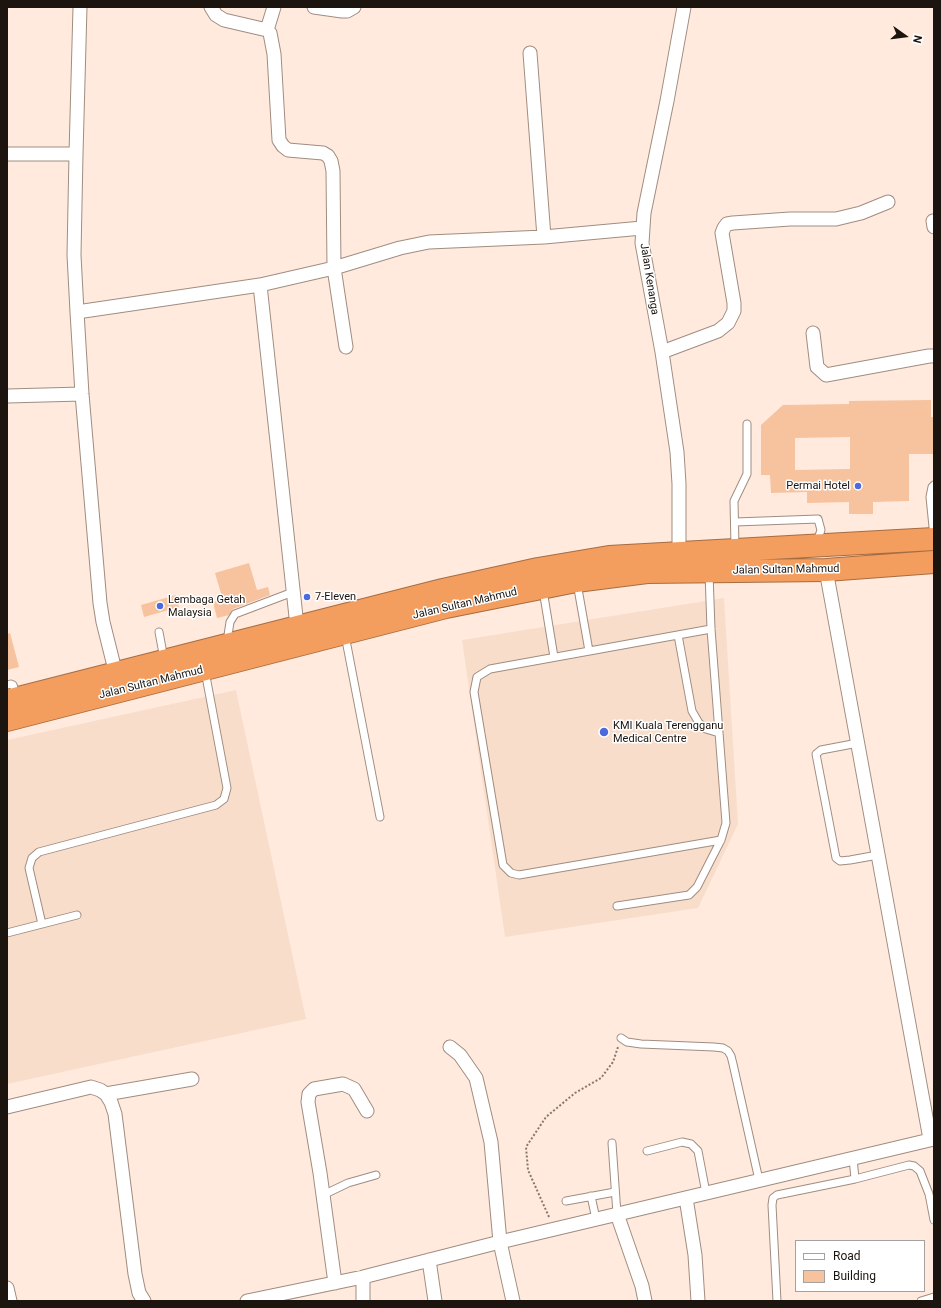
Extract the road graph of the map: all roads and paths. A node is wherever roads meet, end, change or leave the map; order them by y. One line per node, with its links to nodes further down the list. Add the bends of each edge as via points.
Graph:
1 (80, 7): 10 (street)
2 (211, 7): 7 (street, via 216,15 224,20)
3 (274, 7): 7 (street)
4 (314, 7): 5 (street, via 347,11)
5 (354, 7)
6 (684, 7): 12 (street, Jalan Kenanga)
7 (266, 30): 14 (street, via 272,39 274,54 280,140 288,150 322,153 328,156 331,162)
8 (530, 53): 13 (street)
9 (7, 154): 10 (street)
10 (76, 154): 16 (street, via 74,255)
11 (888, 202): 19 (street, via 862,213 836,219 790,219 727,224 722,233 734,303 734,311 728,323 718,331)
12 (642, 228): 13 (street); 19 (street, Jalan Kenanga, via 642,243)
13 (544, 237): 14 (street, via 429,242)
14 (334, 268): 15 (street); 18 (street)
15 (260, 285): 16 (street); 36 (street)
16 (77, 312): 21 (street)
17 (813, 333): 20 (street, via 817,367 826,375)
18 (346, 347)
19 (662, 352): 30 (street, Jalan Kenanga, via 677,452)
20 (934, 356)
21 (82, 394): 22 (street); 47 (street, via 100,603)
22 (7, 396)
23 (747, 424): 26 (lane, via 747,474 734,501)
24 (934, 485): 25 (lane, via 930,496)
25 (933, 516): 27 (lane)
26 (735, 522): 28 (lane, via 818,519 821,530); 29 (lane)
27 (934, 539): 28 (highway, Jalan Sultan Mahmud)
28 (810, 546): 29 (highway, Jalan Sultan Mahmud)
29 (734, 550): 30 (highway, Jalan Sultan Mahmud)
30 (679, 553): 37 (highway, Jalan Sultan Mahmud, via 609,557 538,569)
31 (934, 562): 32 (highway, Jalan Sultan Mahmud)
32 (826, 570): 33 (highway, Jalan Sultan Mahmud); 51 (street)
33 (708, 571): 34 (highway, Jalan Sultan Mahmud, via 646,572); 38 (lane)
34 (576, 581): 35 (highway, Jalan Sultan Mahmud); 43 (lane)
35 (542, 587): 40 (highway, Jalan Sultan Mahmud, via 446,607); 44 (lane)
36 (293, 592): 37 (street); 42 (lane, via 235,614 230,622)
37 (297, 626): 42 (highway, Jalan Sultan Mahmud)
38 (711, 629): 41 (lane); 50 (lane)
39 (159, 632): 45 (lane)
40 (345, 633): 46 (highway, Jalan Sultan Mahmud); 52 (lane)
41 (678, 635): 43 (lane); 50 (lane, via 692,711 706,729)
42 (227, 644): 45 (highway, Jalan Sultan Mahmud)
43 (589, 651): 44 (lane)
44 (554, 657): 53 (lane, via 490,669 477,677 475,684 474,692 503,865 511,873 519,875)
45 (165, 661): 47 (highway, Jalan Sultan Mahmud)
46 (204, 669): 49 (highway, Jalan Sultan Mahmud); 57 (lane, via 227,788 224,799 216,805 39,852 32,858 29,868)
47 (116, 674): 48 (highway, Jalan Sultan Mahmud)
48 (11, 695)
49 (7, 720)
50 (719, 733): 53 (lane, via 726,823)
51 (858, 743): 54 (street); 54 (lane, via 821,750 816,754 836,858 845,861)
52 (380, 817)
53 (720, 840): 55 (lane, via 697,887 689,895)
54 (878, 855): 65 (street)
55 (617, 906)
56 (77, 915): 57 (lane)
57 (42, 924): 58 (lane)
58 (7, 933)
59 (621, 1038): 71 (lane, via 627,1042 641,1044 714,1047 728,1051); 81 (path, via 607,1072 575,1093 546,1117 526,1147 528,1170)
60 (450, 1047): 82 (street, via 460,1055 476,1078 491,1142)
61 (192, 1079): 62 (street)
62 (106, 1094): 63 (street, via 91,1087); 89 (street, via 115,1114 135,1274 139,1293)
63 (7, 1108)
64 (368, 1111): 74 (street, via 354,1089 343,1084 314,1089 310,1094 308,1102)
65 (932, 1139): 68 (street)
66 (612, 1143): 72 (lane)
67 (647, 1151): 73 (lane, via 682,1142 691,1144 698,1151)
68 (853, 1158): 70 (lane); 71 (street)
69 (376, 1175): 74 (lane, via 348,1183)
70 (855, 1179): 80 (lane, via 909,1165 914,1166 920,1171 929,1194); 96 (lane, via 777,1195 773,1198)
71 (759, 1180): 73 (street)
72 (615, 1192): 75 (lane); 78 (lane)
73 (706, 1193): 76 (street)
74 (323, 1195): 85 (street)
75 (591, 1196): 77 (lane); 79 (lane)
76 (686, 1198): 78 (street); 95 (street, via 695,1255)
77 (566, 1202)
78 (617, 1214): 79 (street); 94 (street)
79 (596, 1219): 81 (street)
80 (934, 1220)
81 (554, 1229): 82 (street)
82 (500, 1242): 83 (street); 93 (street)
83 (429, 1260): 84 (street); 92 (street)
84 (363, 1277): 85 (street); 91 (street)
85 (335, 1283): 90 (street)
86 (7, 1288): 88 (street)
87 (934, 1297): 97 (lane)
88 (10, 1301)
89 (144, 1301)
90 (250, 1301)
91 (363, 1301)
92 (435, 1301)
93 (513, 1301)
94 (645, 1301)
95 (698, 1301)
96 (777, 1301)
97 (921, 1301)

